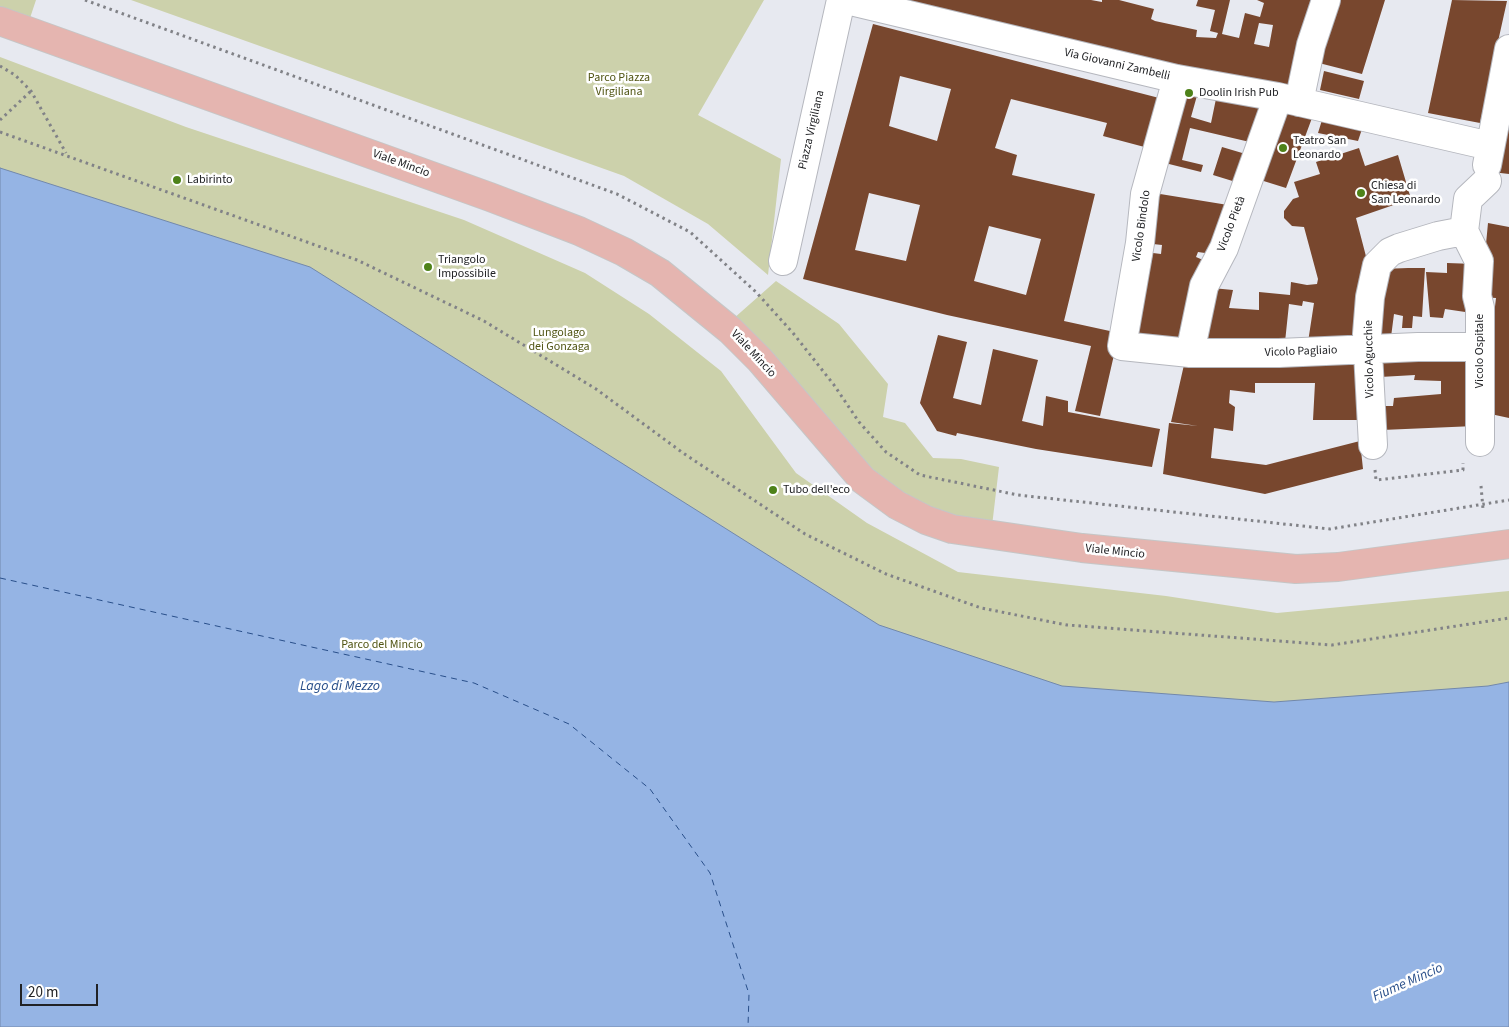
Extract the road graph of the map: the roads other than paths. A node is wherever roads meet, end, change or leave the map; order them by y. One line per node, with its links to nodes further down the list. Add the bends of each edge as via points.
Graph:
1 (841, 0): 11 (street, Piazza Virgiliana)
2 (846, 0): 6 (street, Via Giovanni Zambelli)
3 (1326, 0): 7 (street, Vicolo Pietà)
4 (0, 21): 18 (main road, Viale Mincio, via 490,197 624,252 660,273 730,330 760,360 863,480 897,505 926,520 952,529 1082,548 1296,569 1338,567)
5 (1509, 49): 8 (street)
6 (1176, 79): 7 (street, Via Giovanni Zambelli); 12 (street, Vicolo Bindolo, via 1145,194)
7 (1288, 99): 8 (street, Via Giovanni Zambelli, via 1388,122); 15 (street, Vicolo Pietà, via 1224,248 1204,286)
8 (1491, 140): 9 (street, via 1486,173)
9 (1498, 183): 10 (street, via 1468,199)
10 (1464, 232): 13 (street, Vicolo Ospitale, via 1479,261); 14 (street, Vicolo Agucchie, via 1390,252 1377,265 1370,297)
11 (783, 261)
12 (1122, 346): 15 (street, Vicolo Pagliaio)
13 (1479, 346): 14 (street, Vicolo Pagliaio); 16 (street, Vicolo Ospitale)
14 (1367, 349): 15 (street, Vicolo Pagliaio); 17 (street, Vicolo Agucchie)
15 (1190, 353)
16 (1480, 442)
17 (1373, 445)
18 (1509, 544)

